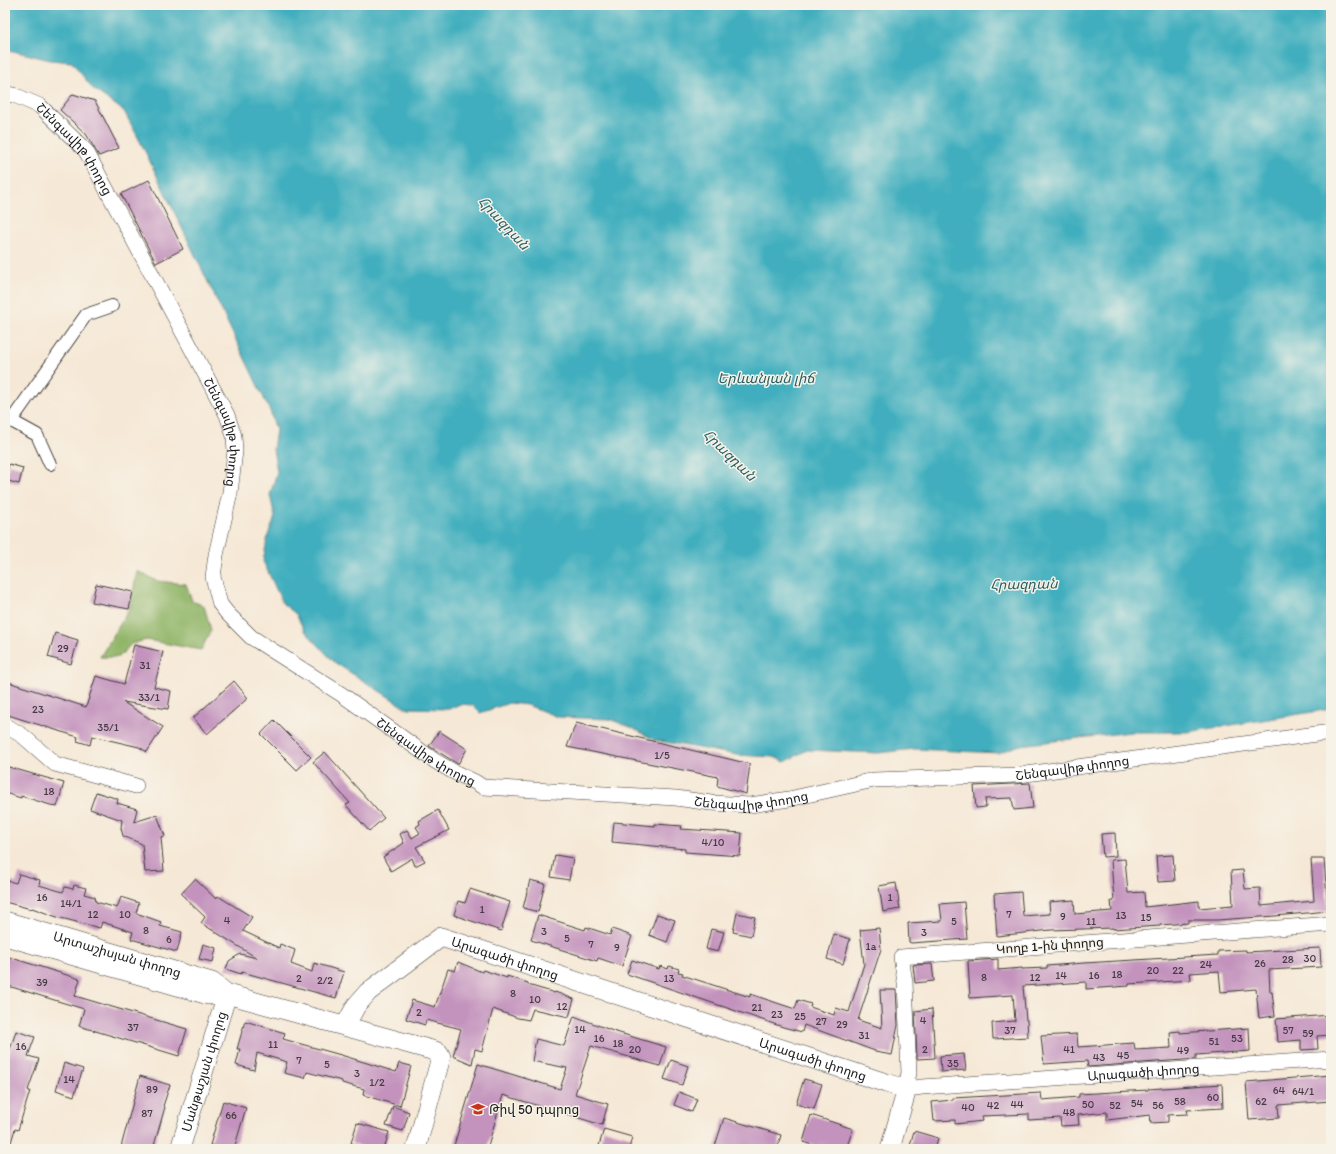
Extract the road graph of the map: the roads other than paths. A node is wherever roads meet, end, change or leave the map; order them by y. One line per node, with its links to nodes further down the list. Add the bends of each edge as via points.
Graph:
1 (5, 94): 6 (street, Շենգավիթ փողոց, via 40,106 86,151 227,415 234,436 235,451 230,493 213,577 220,604 251,637 341,694 435,761 482,787 676,798 750,805 874,780 1019,775)
2 (112, 306): 3 (street, via 86,314)
3 (8, 419): 4 (street, via 37,435)
4 (50, 464)
5 (5, 725): 7 (street, via 55,764)
6 (1331, 732)
7 (136, 786)
8 (5, 921): 11 (street, Արտաշիսյան փողոց, via 212,982)
9 (1331, 924): 14 (street, Կողբ 1-ին փողոց, via 901,957 905,982)
10 (5, 936): 11 (street, Արտաշիսյան փողոց, via 208,996)
11 (227, 994): 12 (street, Արտաշիսյան փողոց); 15 (street, Մանթաշյան փողոց)
12 (345, 1026): 14 (street, Արագածի փողոց, via 356,1006 368,992 441,937); 16 (street, Արտաշիսյան փողոց, via 439,1053 441,1058)
13 (1331, 1059): 14 (street, Արագածի փողոց, via 922,1086)
14 (908, 1089): 17 (street)
15 (180, 1149)
16 (416, 1149)
17 (890, 1149)

